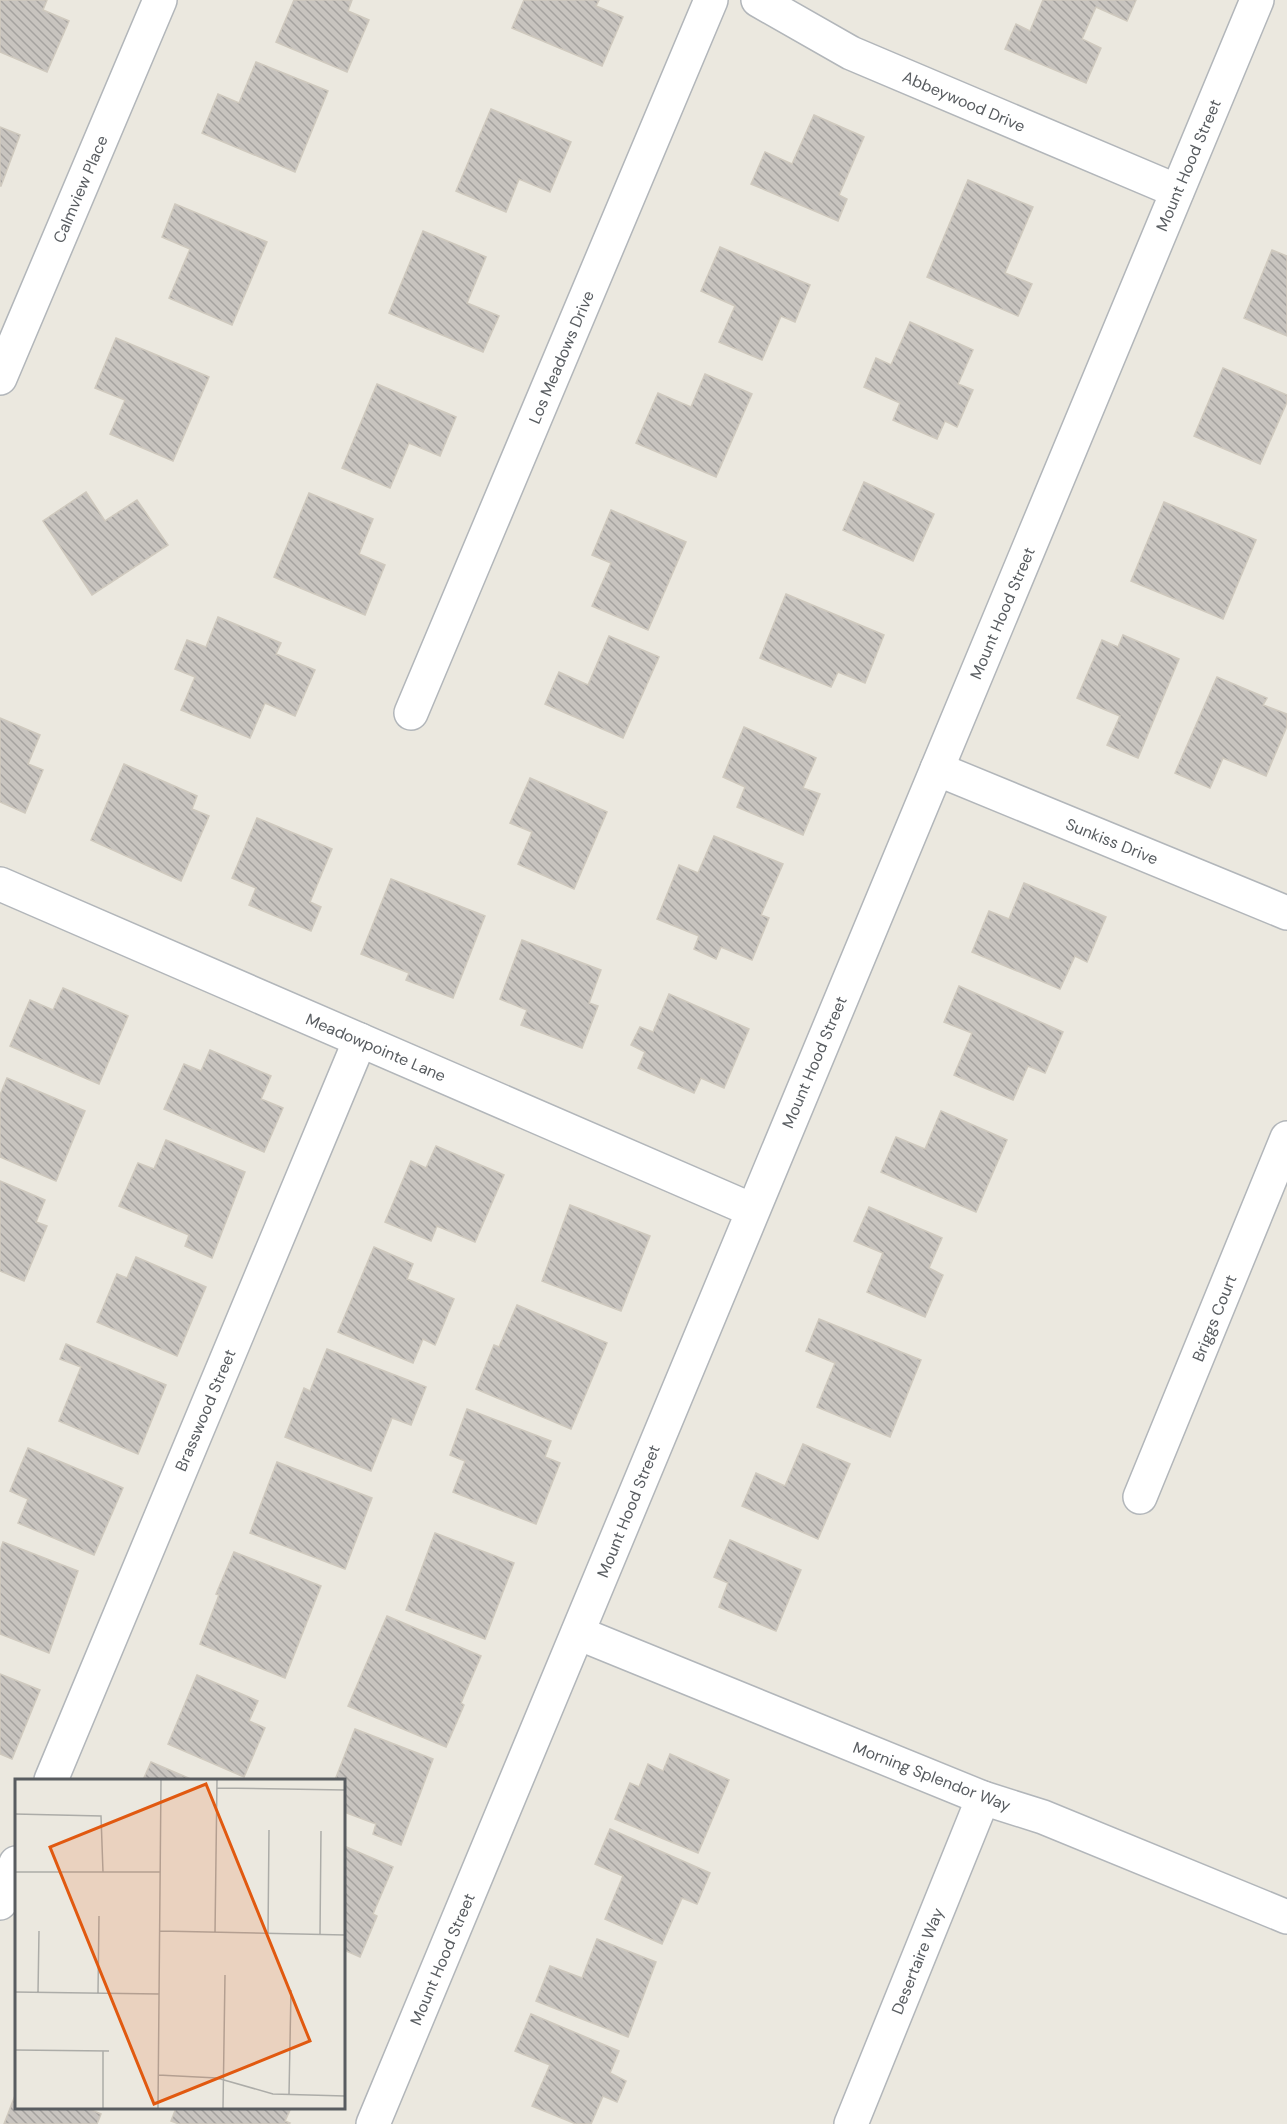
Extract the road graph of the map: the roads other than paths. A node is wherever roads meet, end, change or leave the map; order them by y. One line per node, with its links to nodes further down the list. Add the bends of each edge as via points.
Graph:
1 (160, 0): 6 (street, Calmview Place)
2 (711, 0): 7 (street, Los Meadows Drive)
3 (758, 0): 5 (street, Abbeywood Drive, via 851,53)
4 (1257, 0): 5 (street, Mount Hood Street)
5 (1177, 191): 8 (street, Mount Hood Street)
6 (0, 378)
7 (411, 713)
8 (937, 770): 10 (street, Sunkiss Drive); 13 (street, Mount Hood Street)
9 (0, 884): 11 (street, Meadowpointe Lane)
10 (1287, 913)
11 (360, 1040): 13 (street, Meadowpointe Lane); 16 (street, Brasswood Street)
12 (1287, 1138): 14 (street, Briggs Court)
13 (752, 1210): 15 (street, Mount Hood Street)
14 (1140, 1497)
15 (578, 1633): 17 (street, Morning Splendor Way); 21 (street, Mount Hood Street)
16 (51, 1779)
17 (983, 1798): 20 (street, Morning Splendor Way, via 1042,1817); 22 (street, Desertaire Way)
18 (15, 1866): 19 (street)
19 (0, 1903)
20 (1287, 1917)
21 (373, 2124)
22 (851, 2124)

